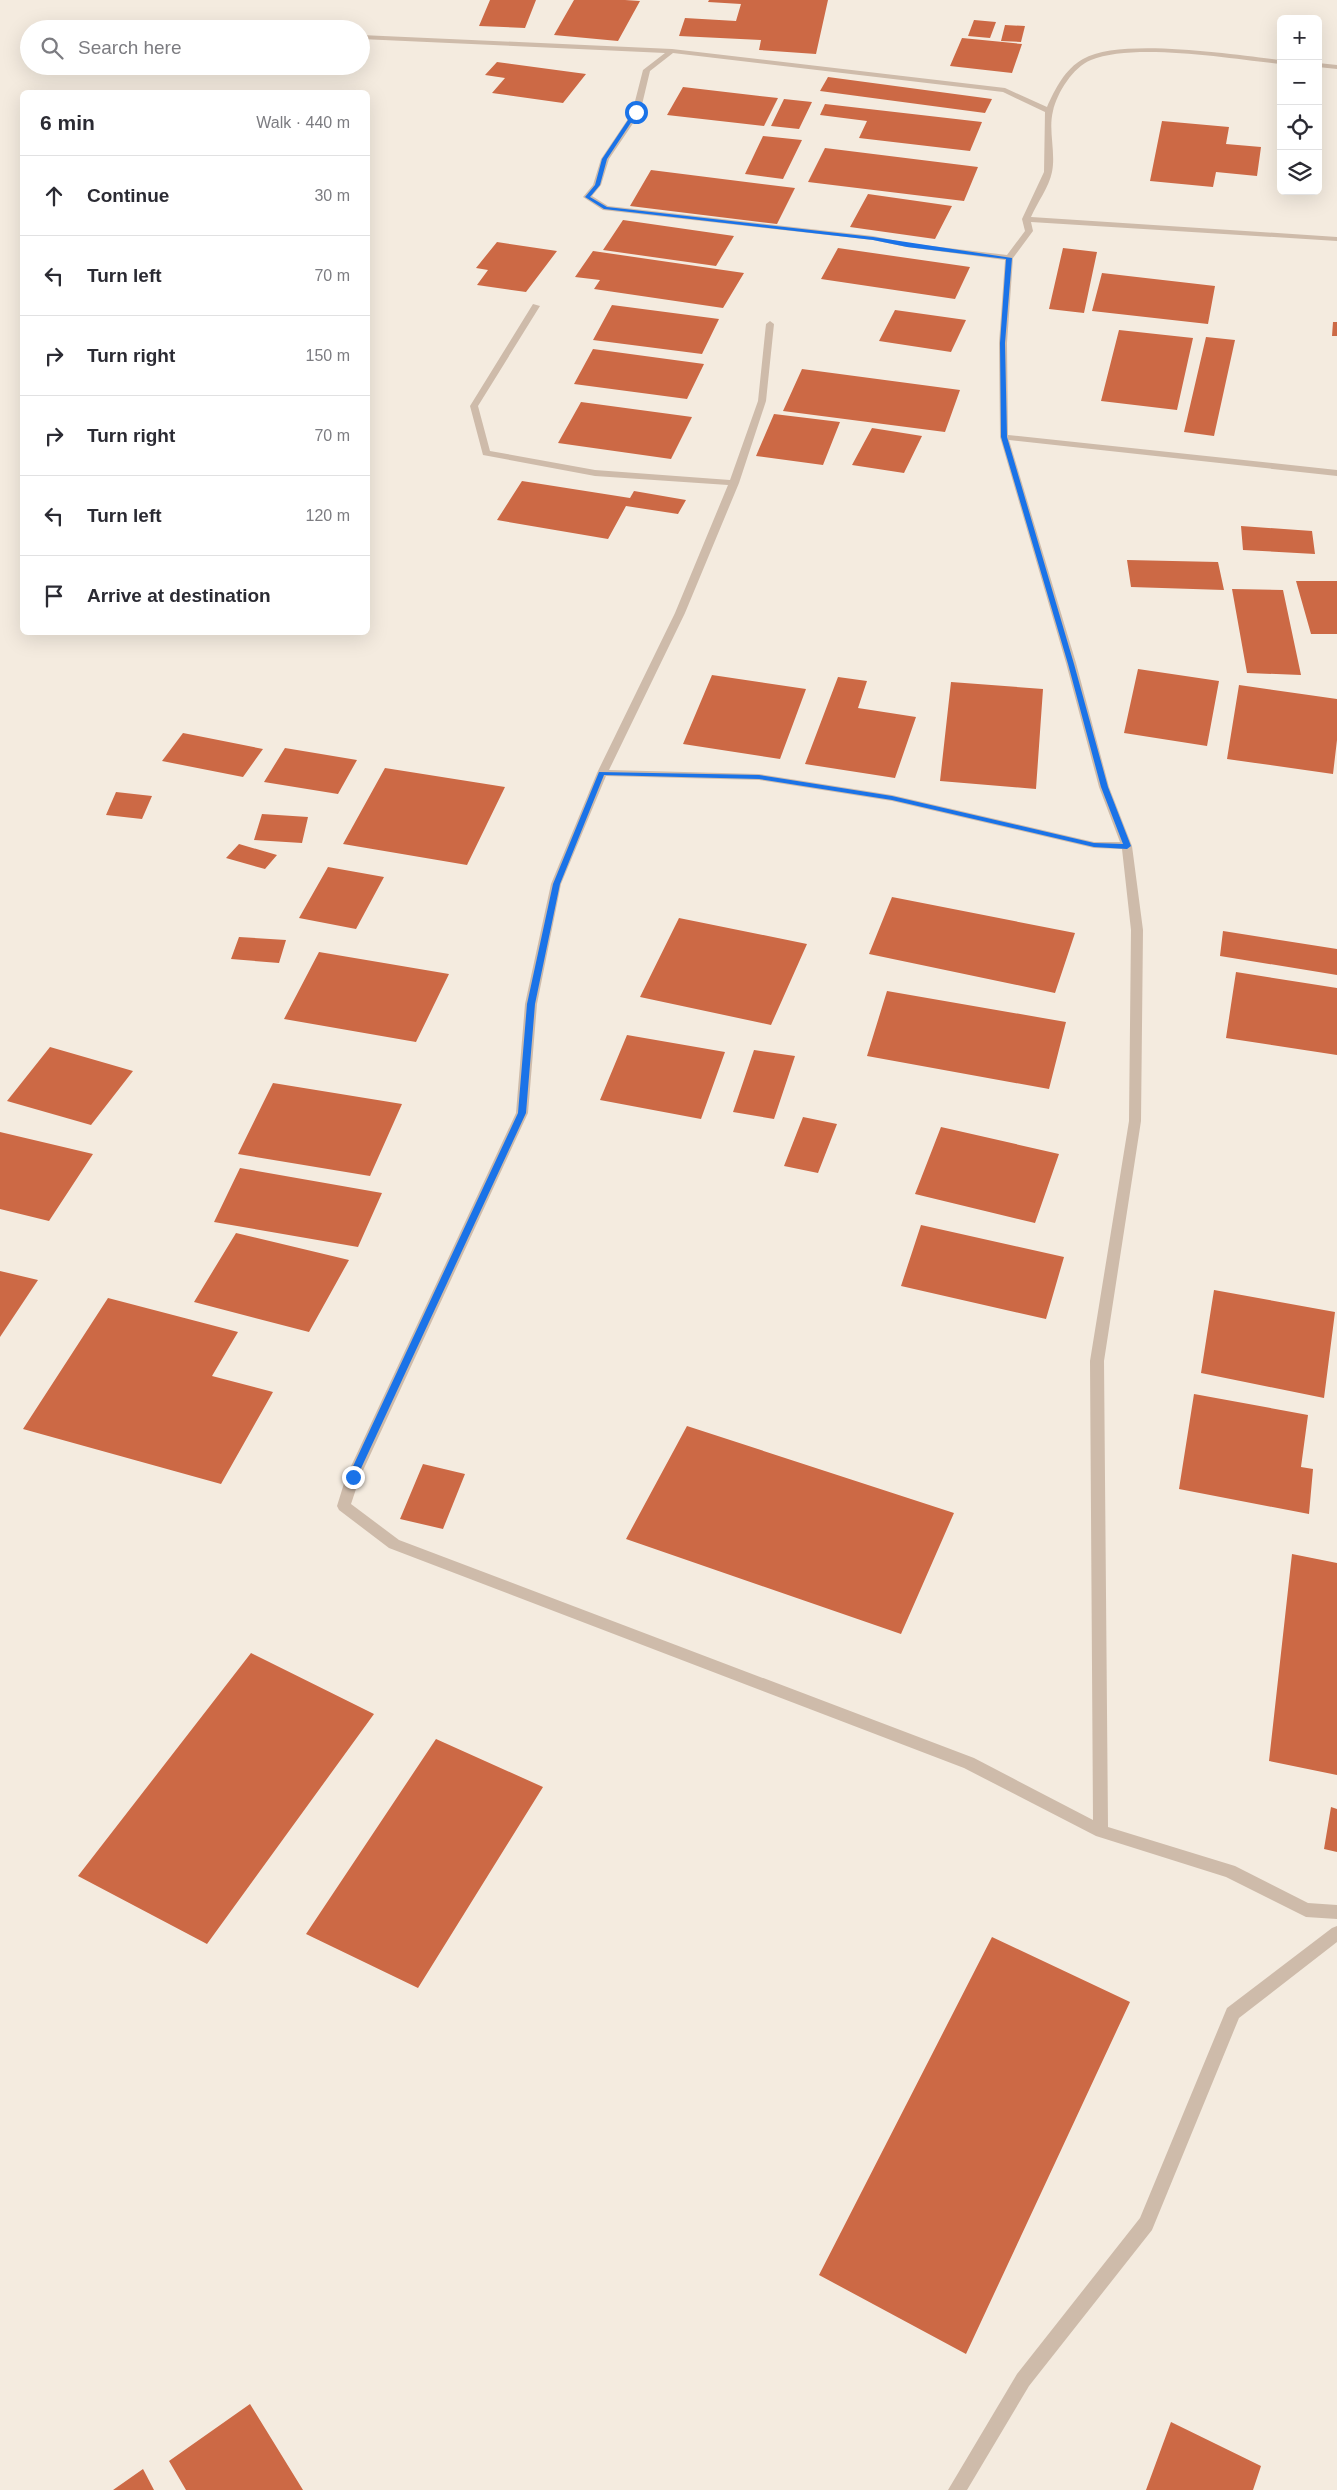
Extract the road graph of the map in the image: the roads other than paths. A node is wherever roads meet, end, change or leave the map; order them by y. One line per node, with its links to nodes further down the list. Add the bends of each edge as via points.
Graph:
1 (370, 37): 2 (street)
2 (672, 51): 6 (street, via 1005,90); 9 (street, via 647,70 636,112 605,159 597,185 587,197 600,205)
3 (1277, 62): 6 (street, via 1123,50 1087,59 1063,81)
4 (1322, 65): 5 (street)
5 (1337, 67)
6 (1049, 110): 7 (street, via 1048,172)
7 (1026, 219): 8 (street); 9 (street, via 1029,231)
8 (1337, 239)
9 (1009, 258): 12 (street, via 1002,343)
10 (536, 306): 14 (street, via 474,406 486,453 595,473)
11 (770, 324): 14 (street, via 762,401)
12 (1004, 437): 13 (street); 16 (street, via 1104,787)
13 (1337, 473)
14 (734, 484): 15 (street, via 680,613)
15 (602, 773): 16 (street, via 759,777 892,798 1094,845); 17 (street, via 556,884 531,1004 522,1113 353,1477 344,1506 394,1544 970,1763)
16 (1127, 846): 17 (street, via 1137,930 1135,1121 1097,1360)
17 (1101, 1831): 18 (street, via 1230,1871 1306,1910)
18 (1337, 1912)
19 (1337, 1933): 20 (street, via 1233,2013 1146,2224 1022,2380)
20 (957, 2490)

